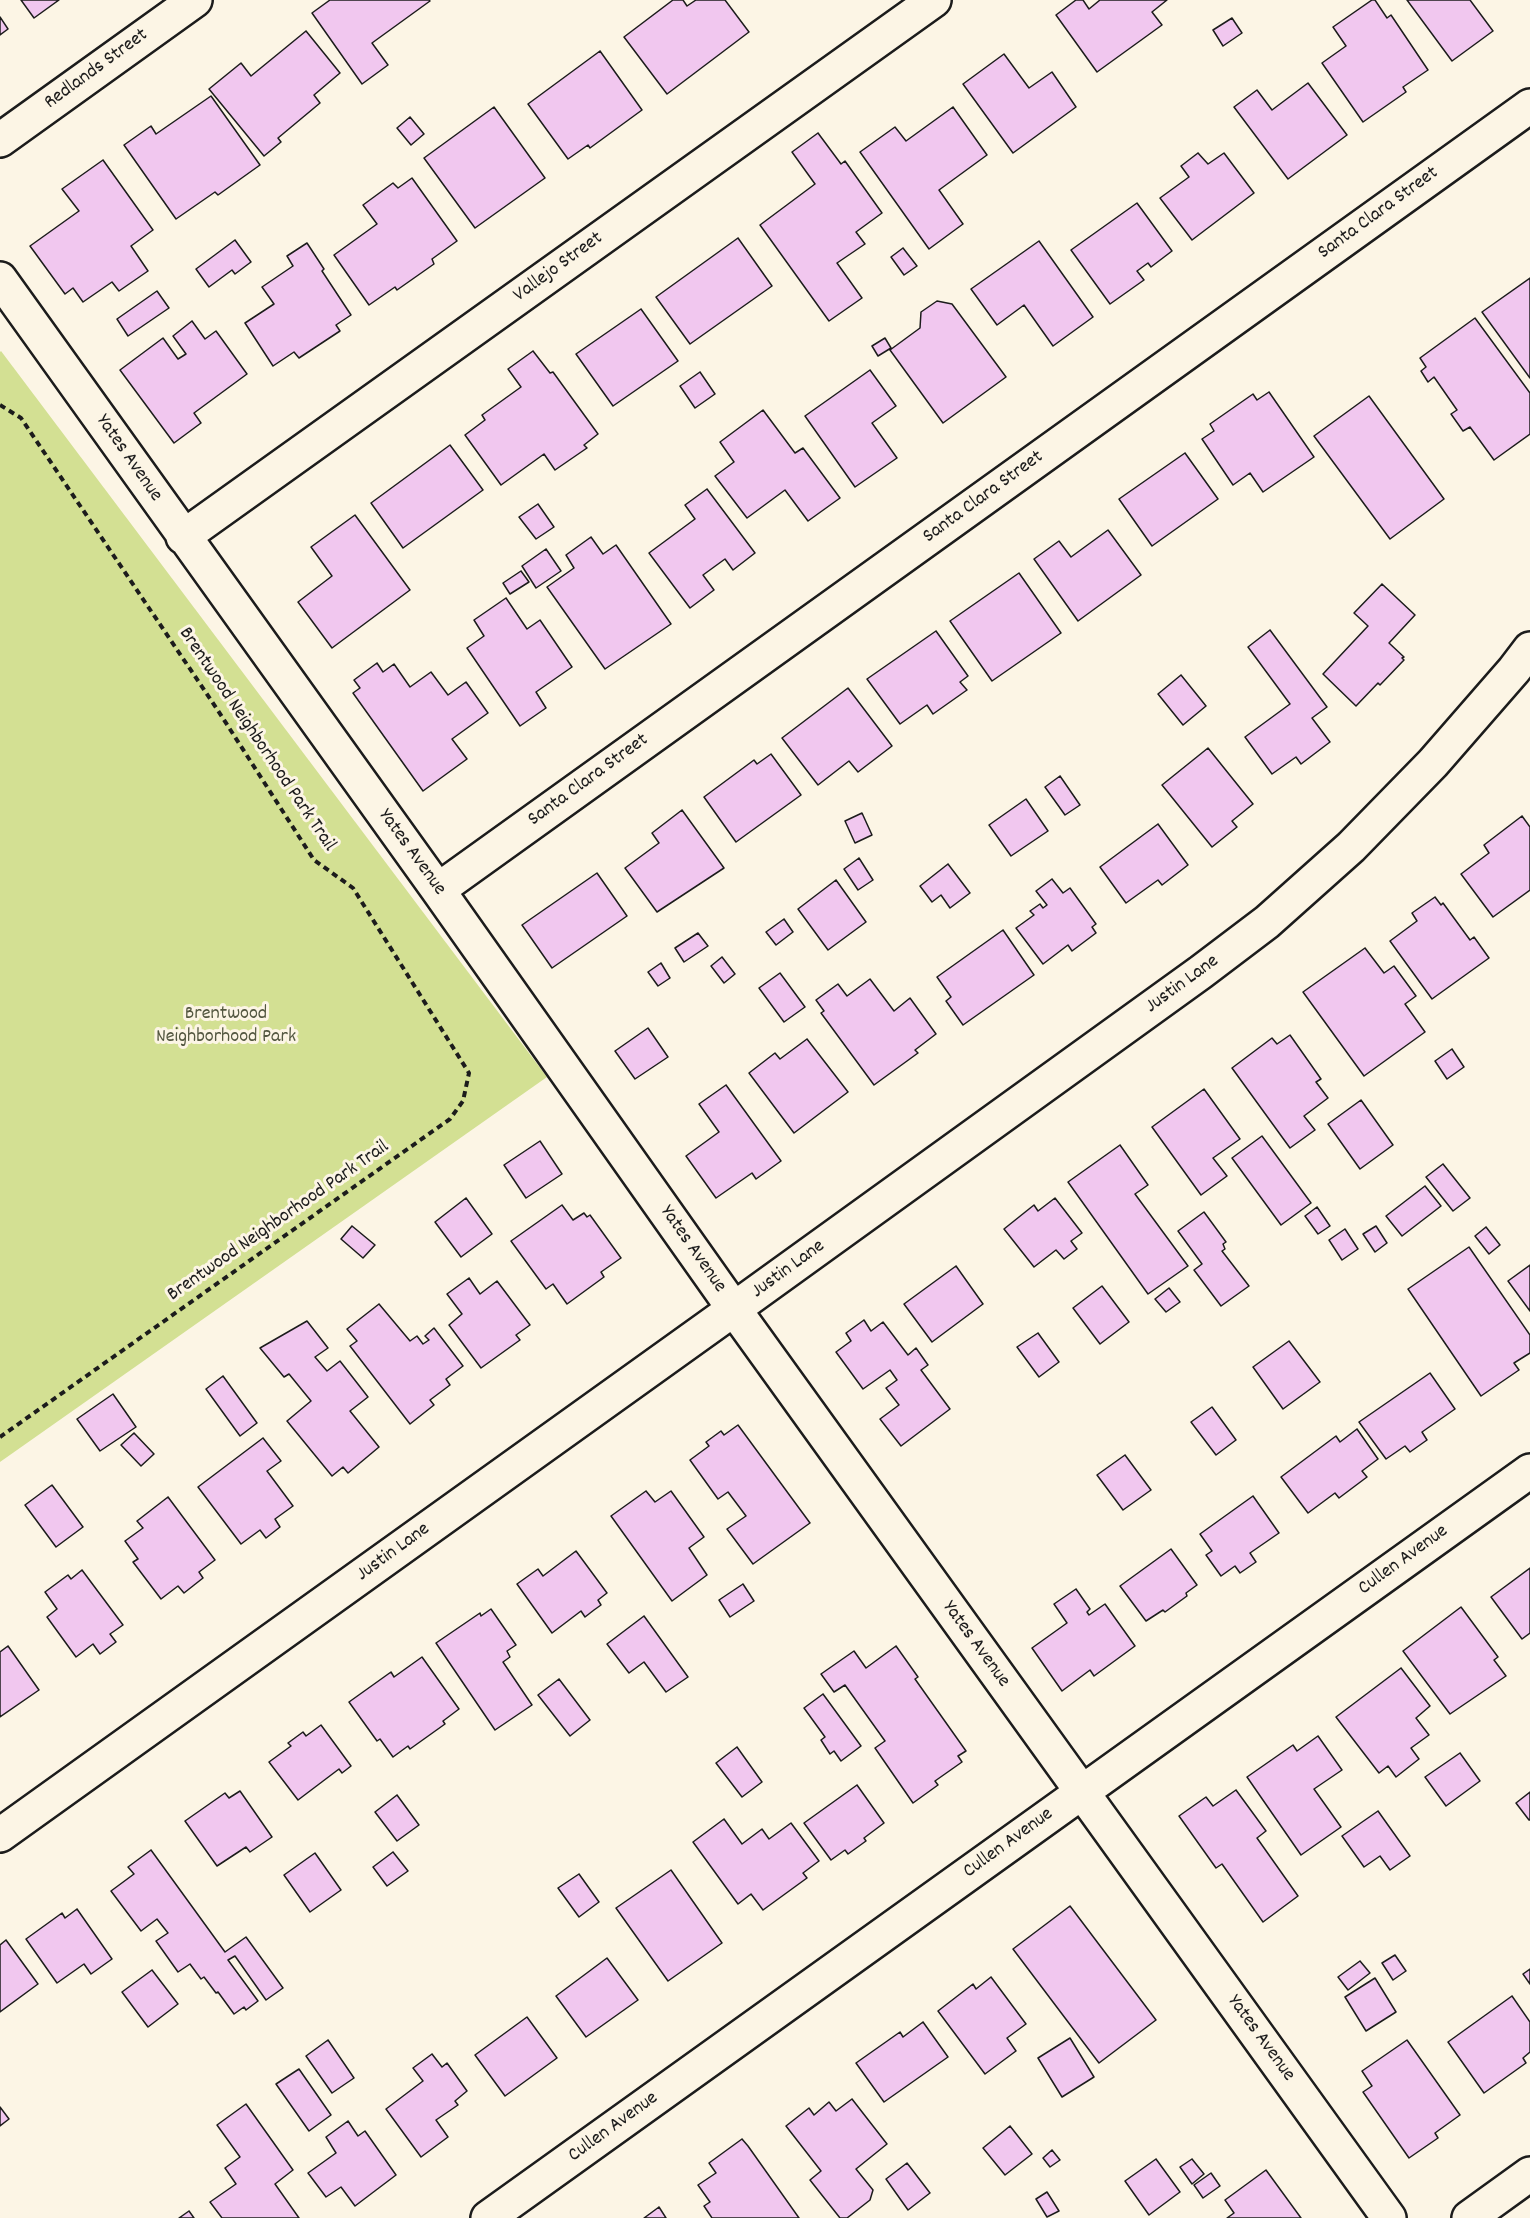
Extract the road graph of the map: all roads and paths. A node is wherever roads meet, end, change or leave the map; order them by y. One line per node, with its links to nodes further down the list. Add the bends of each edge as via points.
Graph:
1 (195, 0): 4 (street, Redlands Street)
2 (934, 0): 7 (street, Vallejo Street)
3 (1530, 106): 9 (street, Santa Clara Street)
4 (0, 140)
5 (0, 279): 7 (street, Yates Avenue)
6 (0, 405): 11 (path, Brentwood Neighborhood Park Trail, via 21,418 218,708 314,860 352,888 469,1073 463,1101 450,1119)
7 (183, 537): 9 (street, Yates Avenue)
8 (1530, 649): 10 (street, Justin Lane, via 1433,763 1352,847 1267,922)
9 (438, 890): 10 (street, Yates Avenue)
10 (734, 1310): 13 (street, Yates Avenue); 14 (street, Justin Lane)
11 (0, 1437)
12 (1530, 1472): 13 (street, Cullen Avenue)
13 (1081, 1792): 16 (street, Cullen Avenue); 17 (street, Yates Avenue)
14 (0, 1836)
15 (1530, 2174): 18 (street)
16 (488, 2218)
17 (1389, 2218)
18 (1469, 2218)

